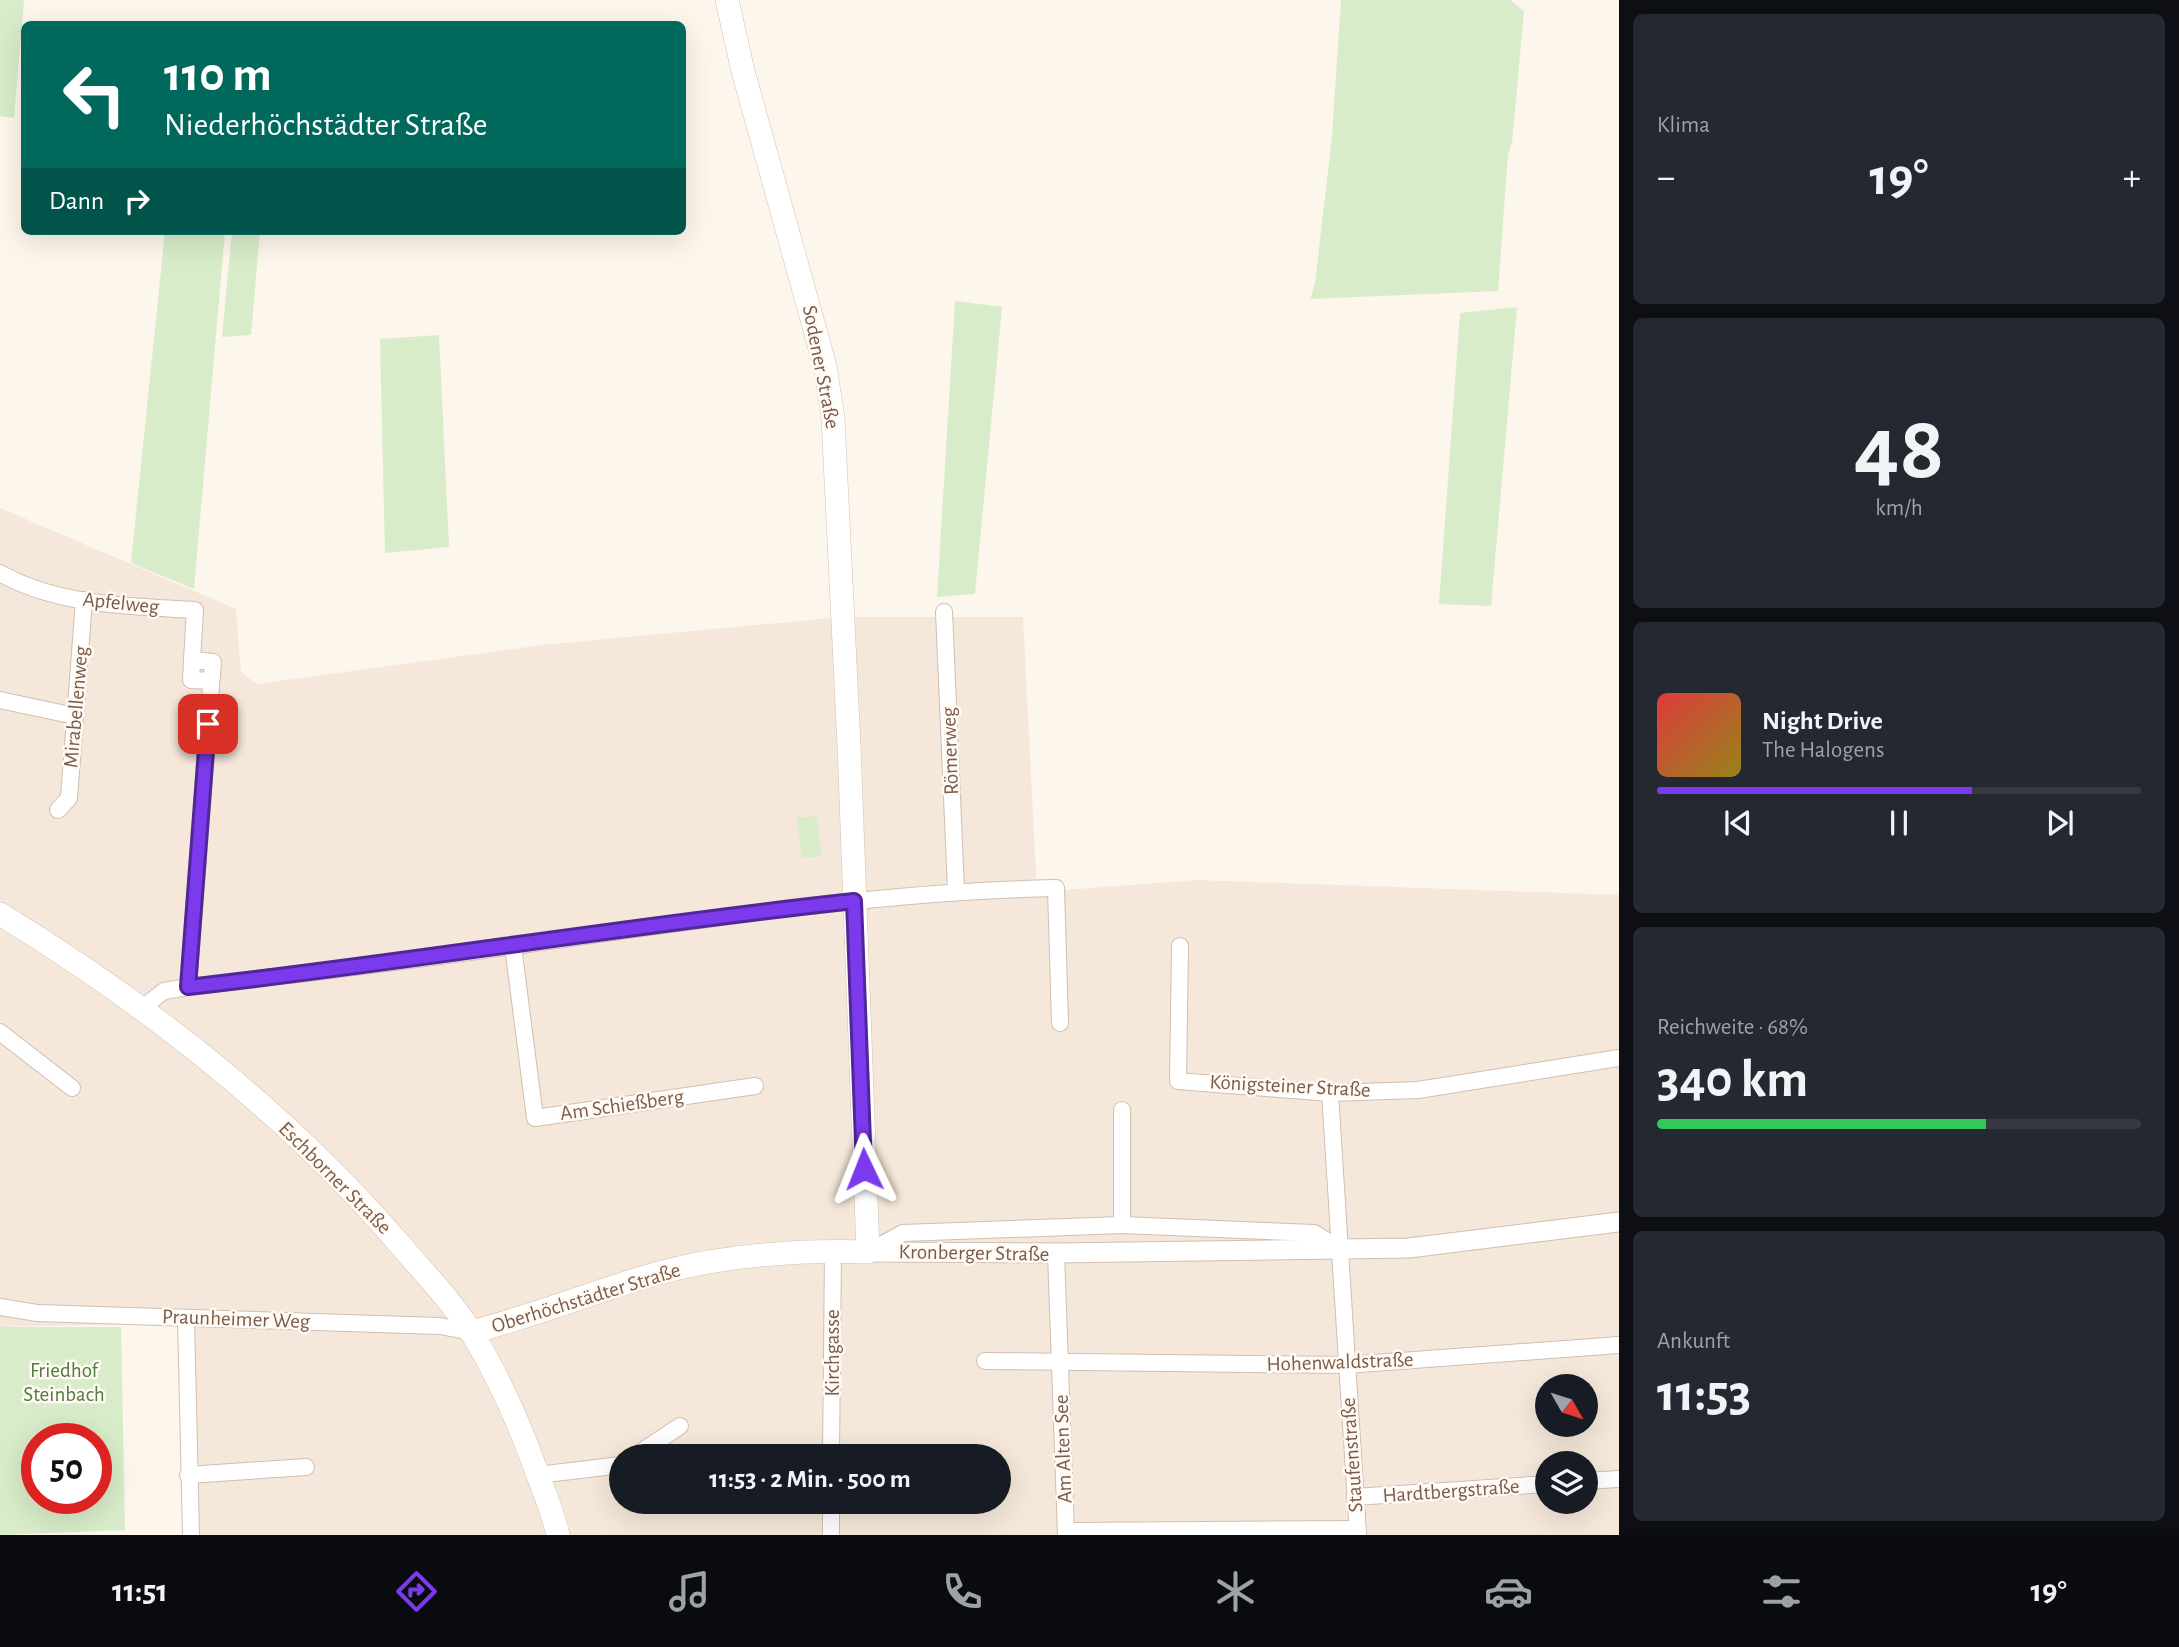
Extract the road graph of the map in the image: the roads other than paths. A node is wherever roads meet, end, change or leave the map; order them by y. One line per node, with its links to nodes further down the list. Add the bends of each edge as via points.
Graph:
1 (727, 0): 9 (main road, Sodener Straße, via 825,366 837,467)
2 (0, 573): 3 (street, Apfelweg)
3 (84, 600): 6 (street, Mirabellenweg); 13 (street, Apfelweg, via 195,610 192,660 212,662)
4 (944, 612): 8 (street, Römerweg)
5 (0, 700): 6 (street)
6 (75, 716): 7 (street, Mirabellenweg, via 69,798)
7 (58, 810)
8 (956, 890): 9 (street); 15 (street, via 1056,888)
9 (853, 891): 11 (street); 26 (main road, Sodener Straße)
10 (0, 914): 14 (main road, Eschborner Straße)
11 (513, 946): 13 (street); 18 (street, Am Schießberg, via 535,1118)
12 (1180, 946): 20 (street, Königsteiner Straße, via 1178,1081)
13 (188, 987): 14 (street, via 164,991)
14 (142, 1008): 30 (main road, Eschborner Straße, via 330,1168 395,1238)
15 (1060, 1023)
16 (0, 1032): 19 (street)
17 (1619, 1058): 20 (street, Königsteiner Straße, via 1433,1089)
18 (755, 1086)
19 (72, 1088)
20 (1330, 1093): 24 (street)
21 (1122, 1110): 23 (street)
22 (1619, 1222): 24 (street, Kronberger Straße, via 1409,1248)
23 (1122, 1225): 24 (street, Kronberger Straße, via 1314,1233); 26 (street, Kronberger Straße, via 903,1233)
24 (1340, 1249): 27 (street, Kronberger Straße); 34 (street, Staufenstraße)
25 (833, 1251): 26 (main road, Oberhöchstädter Straße); 30 (main road, Oberhöchstädter Straße, via 739,1257 658,1274); 37 (street, Kirchgasse)
26 (868, 1252): 27 (street, Kronberger Straße)
27 (1056, 1254): 33 (street, Am Alten See)
28 (0, 1307): 29 (street, Praunheimer Weg, via 37,1313)
29 (186, 1318): 30 (street, Praunheimer Weg, via 440,1326); 40 (street)
30 (471, 1332): 41 (main road, Eschborner Straße, via 508,1400)
31 (1619, 1345): 34 (street, Hohenwaldstraße)
32 (985, 1361): 33 (street, Am Alten See)
33 (1060, 1363): 34 (street, Hohenwaldstraße); 48 (street, Am Alten See)
34 (1346, 1366): 45 (street, Staufenstraße)
35 (680, 1426): 36 (street)
36 (653, 1444)
37 (831, 1444)
38 (609, 1466): 41 (street)
39 (306, 1467): 40 (street)
40 (188, 1475): 49 (street)
41 (538, 1475): 50 (main road, Eschborner Straße)
42 (1619, 1479): 43 (street)
43 (1598, 1480)
44 (1535, 1485): 45 (street, Hardtbergstraße)
45 (1355, 1497): 47 (street, Staufenstraße)
46 (831, 1514): 51 (street)
47 (1357, 1532): 48 (street)
48 (1066, 1533)
49 (191, 1535)
50 (558, 1535)
51 (831, 1535)

